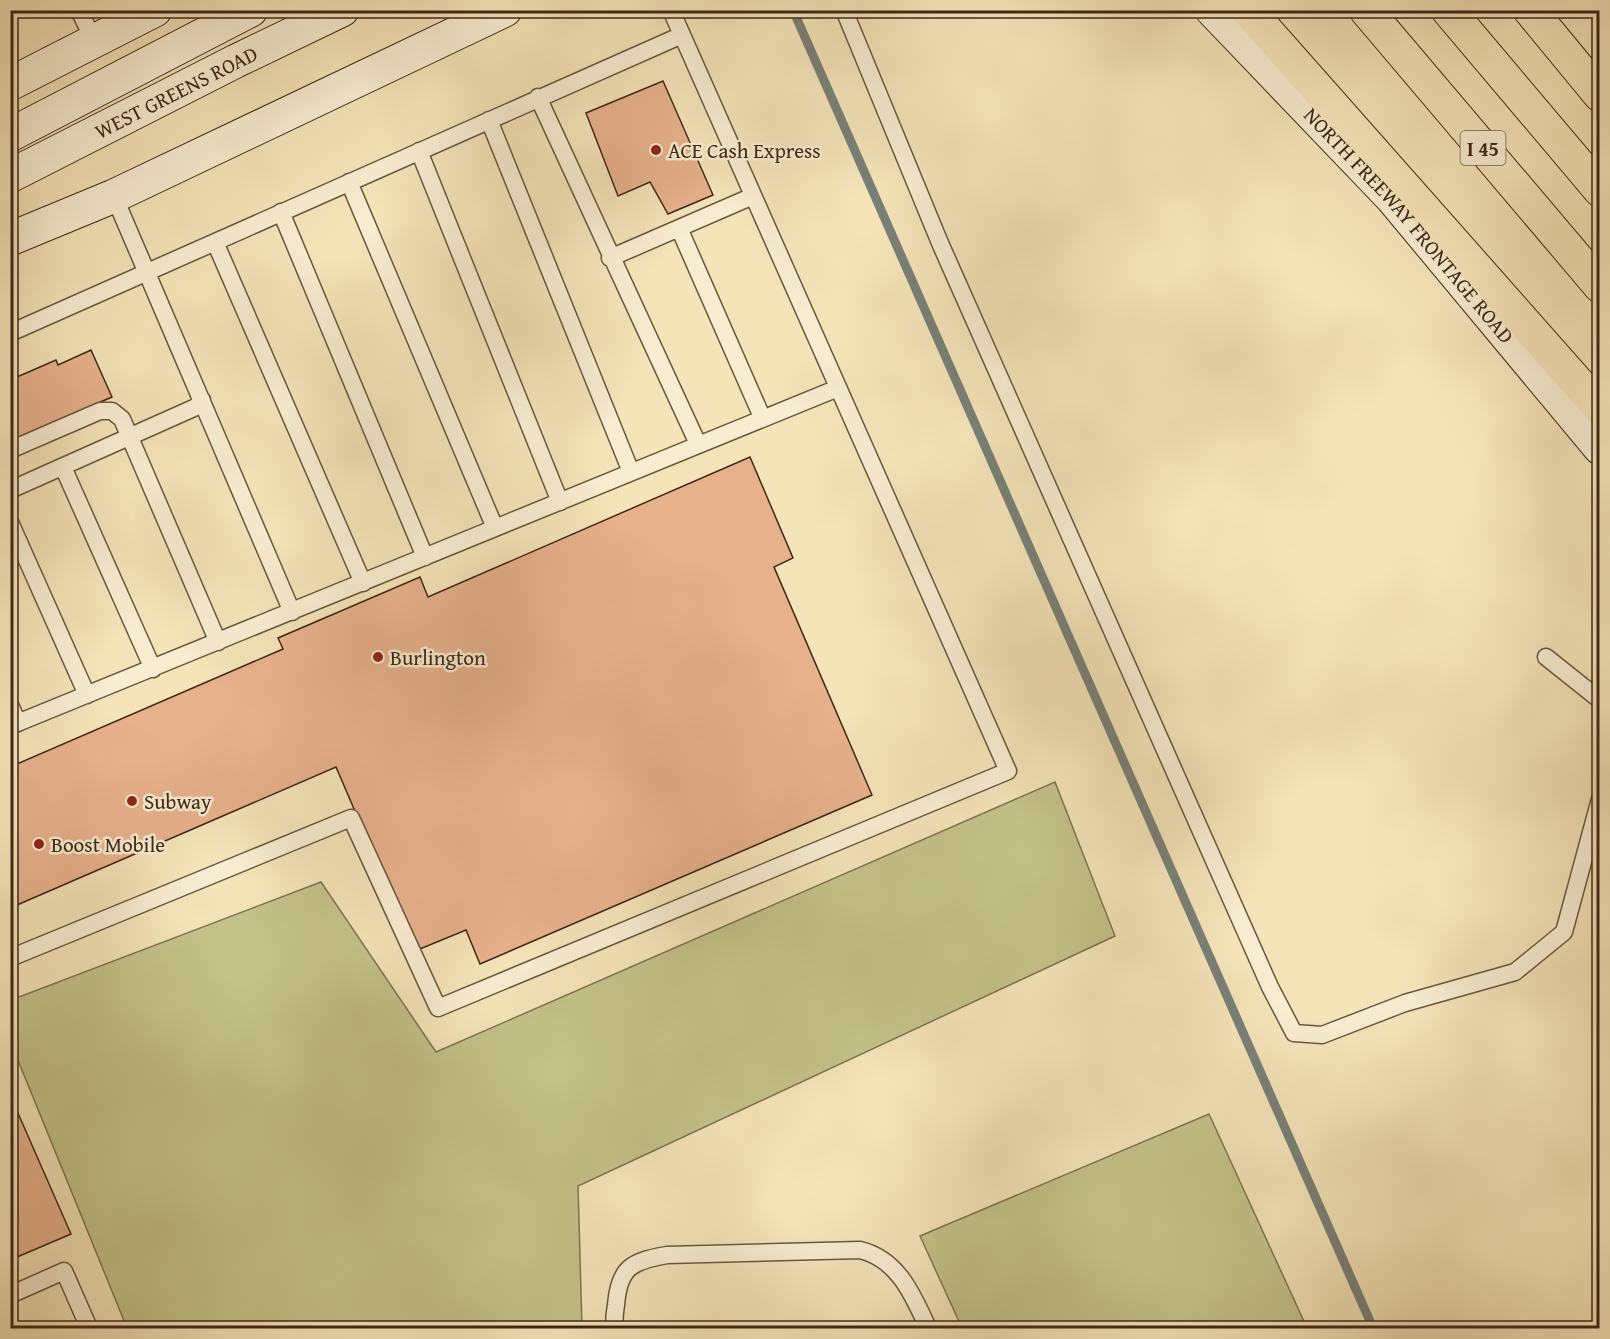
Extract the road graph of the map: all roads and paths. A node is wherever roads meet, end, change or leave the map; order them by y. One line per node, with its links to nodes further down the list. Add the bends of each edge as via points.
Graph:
1 (78, 10): 14 (lane)
2 (155, 10): 14 (main road)
3 (250, 10): 19 (main road, WEST GREENS ROAD)
4 (342, 10): 21 (main road, WEST GREENS ROAD)
5 (505, 10): 24 (main road)
6 (671, 10): 13 (lane)
7 (844, 10): 58 (lane, via 945,254 1270,987 1294,1033 1322,1035 1405,1003 1515,972 1564,932)
8 (1212, 10): 40 (main road, NORTH FREEWAY FRONTAGE ROAD, via 1392,198)
9 (1248, 10): 36 (highway)
10 (1366, 10): 32 (highway, I 45)
11 (1448, 10): 23 (highway)
12 (1530, 10): 16 (highway)
13 (682, 35): 17 (lane); 25 (lane)
14 (94, 41): 15 (main road)
15 (10, 84)
16 (1599, 95)
17 (537, 97): 18 (lane); 30 (lane)
18 (489, 120): 20 (lane); 43 (lane)
19 (10, 135)
20 (419, 151): 22 (lane); 45 (lane)
21 (10, 176)
22 (350, 182): 26 (lane); 47 (lane)
23 (1599, 190)
24 (114, 196): 28 (main road); 31 (lane)
25 (753, 196): 27 (lane); 34 (lane)
26 (281, 212): 29 (lane); 48 (lane)
27 (679, 228): 30 (lane); 37 (lane)
28 (10, 239)
29 (215, 242): 31 (lane); 49 (lane)
30 (610, 258): 39 (lane)
31 (148, 271): 33 (lane); 35 (lane)
32 (1599, 286)
33 (10, 333)
34 (838, 388): 37 (lane); 59 (lane, via 1008,771 438,1008 351,818)
35 (202, 400): 38 (lane, via 196,407); 50 (lane)
36 (1599, 408)
37 (762, 417): 39 (lane)
38 (130, 437): 41 (lane, via 122,419 112,411 100,411); 42 (lane); 51 (lane)
39 (698, 444): 43 (lane)
40 (1599, 448)
41 (10, 450)
42 (63, 467): 44 (lane); 53 (lane)
43 (631, 472): 45 (lane)
44 (10, 490)
45 (560, 502): 47 (lane)
46 (10, 522): 54 (lane)
47 (495, 528): 48 (lane)
48 (426, 557): 49 (lane)
49 (363, 583): 50 (lane)
50 (292, 612): 51 (lane)
51 (218, 642): 53 (lane)
52 (1546, 657): 55 (lane)
53 (153, 669): 54 (lane)
54 (87, 695): 57 (lane)
55 (1599, 700)
56 (10, 705): 57 (lane)
57 (14, 725)
58 (1599, 799)
59 (10, 958)
60 (10, 1295): 61 (lane, via 64,1271)
61 (89, 1329)
62 (616, 1329): 63 (lane, via 616,1293 621,1278 628,1268 644,1259 667,1255 860,1250 877,1254 904,1280)
63 (928, 1329)

